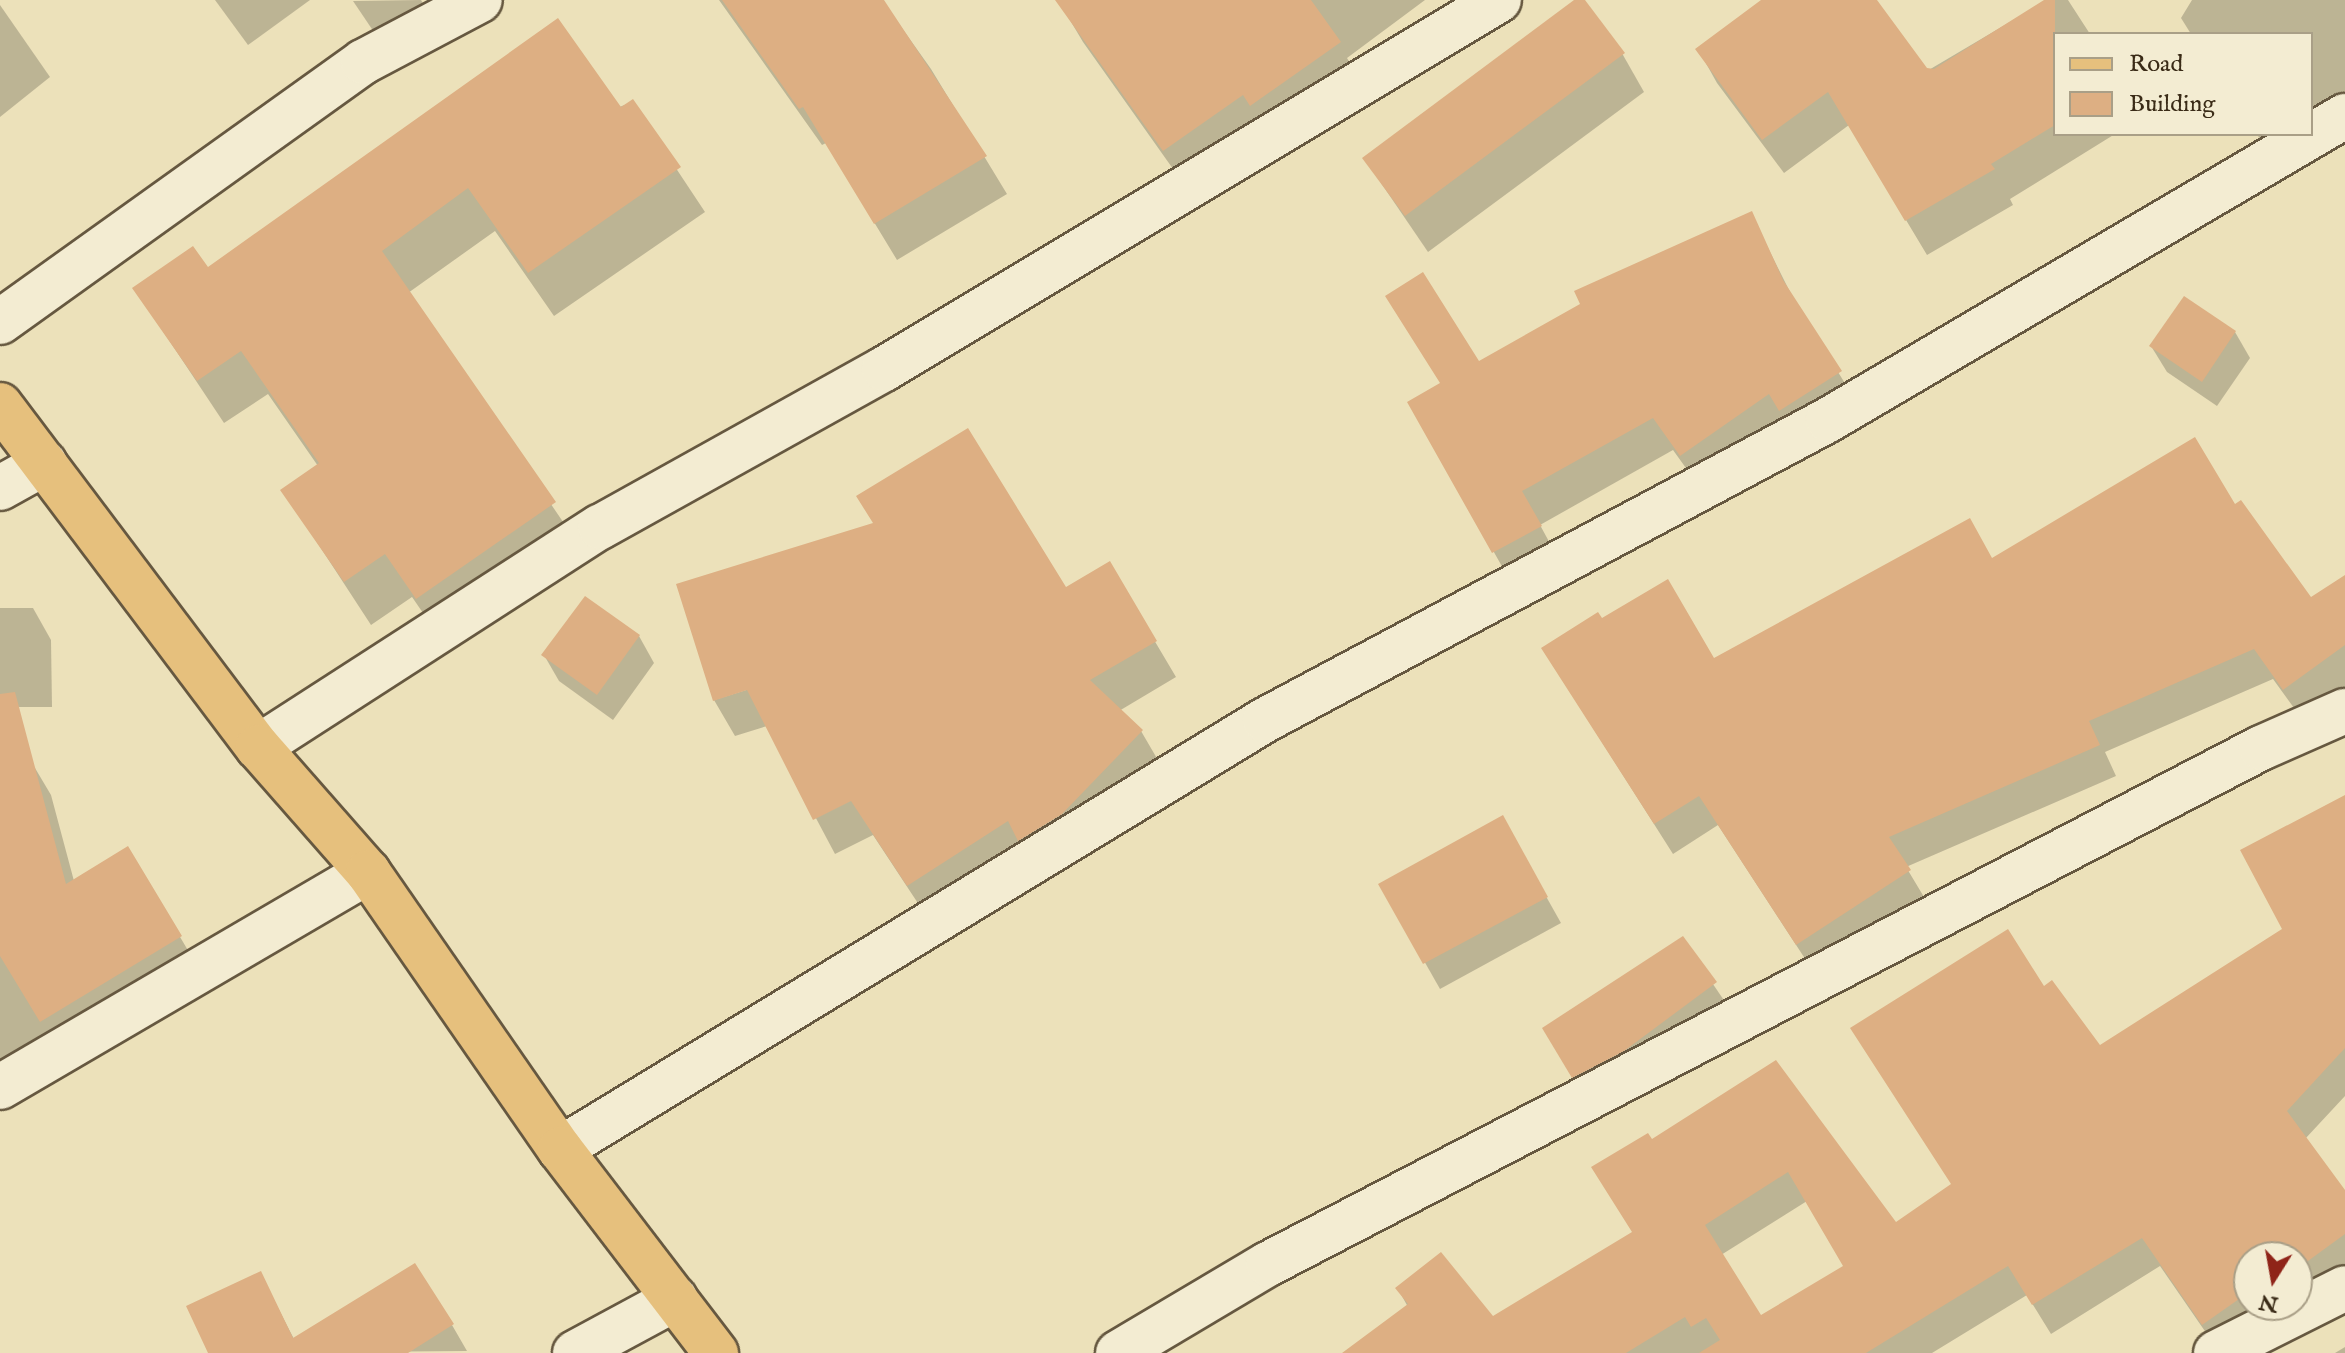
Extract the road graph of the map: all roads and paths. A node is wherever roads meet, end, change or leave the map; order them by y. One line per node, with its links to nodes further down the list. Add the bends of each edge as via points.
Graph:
1 (480, 0): 6 (street, via 363,62)
2 (1499, 0): 11 (street, via 884,369 600,527)
3 (2345, 116): 4 (street)
4 (2313, 135)
5 (2311, 136): 14 (street, via 1828,420 1265,720)
6 (0, 322)
7 (0, 405): 8 (main road)
8 (45, 463): 9 (street); 11 (main road)
9 (0, 488)
10 (2345, 711): 19 (street, via 2261,748 1268,1264)
11 (258, 747): 12 (main road)
12 (368, 872): 13 (street); 14 (main road)
13 (0, 1087)
14 (560, 1149): 16 (main road)
15 (2345, 1288): 20 (street)
16 (675, 1299): 17 (street); 18 (main road)
17 (575, 1353)
18 (716, 1353)
19 (1118, 1353)
20 (2216, 1353)

